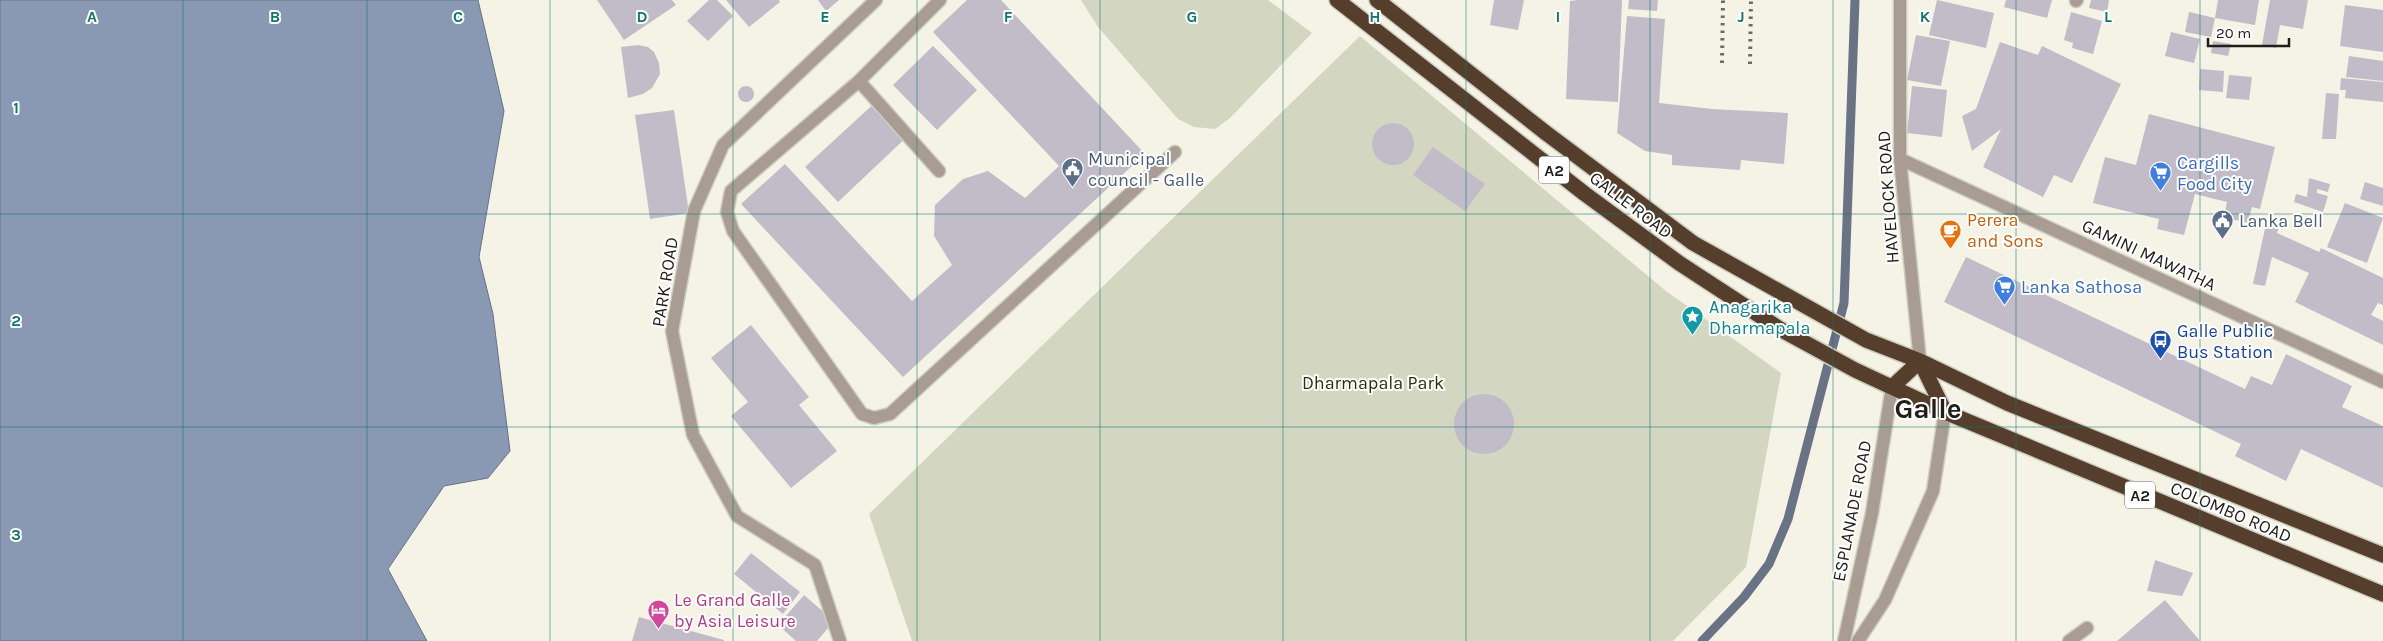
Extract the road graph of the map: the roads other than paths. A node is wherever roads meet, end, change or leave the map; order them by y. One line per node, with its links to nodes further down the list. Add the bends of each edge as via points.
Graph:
1 (876, 0): 17 (street, PARK ROAD, via 722,145 694,211 672,331 694,435 728,500 737,516 815,565)
2 (940, 0): 6 (street)
3 (1337, 0): 12 (highway, GALLE ROAD / A2, via 1585,194 1679,263 1780,329)
4 (1377, 0): 10 (highway, GALLE ROAD / A2, via 1693,243 1854,333)
5 (1900, 0): 8 (street, HAVELOCK ROAD)
6 (858, 81): 7 (street, via 731,191 727,212 733,231 862,414 874,418 890,414); 9 (street)
7 (1175, 152)
8 (1900, 159): 10 (street, HAVELOCK ROAD); 11 (street, GAMINI MAWATHA)
9 (939, 171)
10 (1920, 361): 12 (highway); 13 (highway); 14 (highway, COLOMBO ROAD / A2, via 2007,403)
11 (2383, 382)
12 (1896, 389): 13 (highway, COLOMBO ROAD / A2); 18 (street, ESPLANADE ROAD)
13 (1945, 412): 15 (highway, COLOMBO ROAD / A2); 19 (street, via 1932,491 1885,600)
14 (2383, 555)
15 (2383, 594)
16 (2087, 628): 20 (street)
17 (840, 641)
18 (1844, 641)
19 (1858, 641)
20 (2069, 641)

